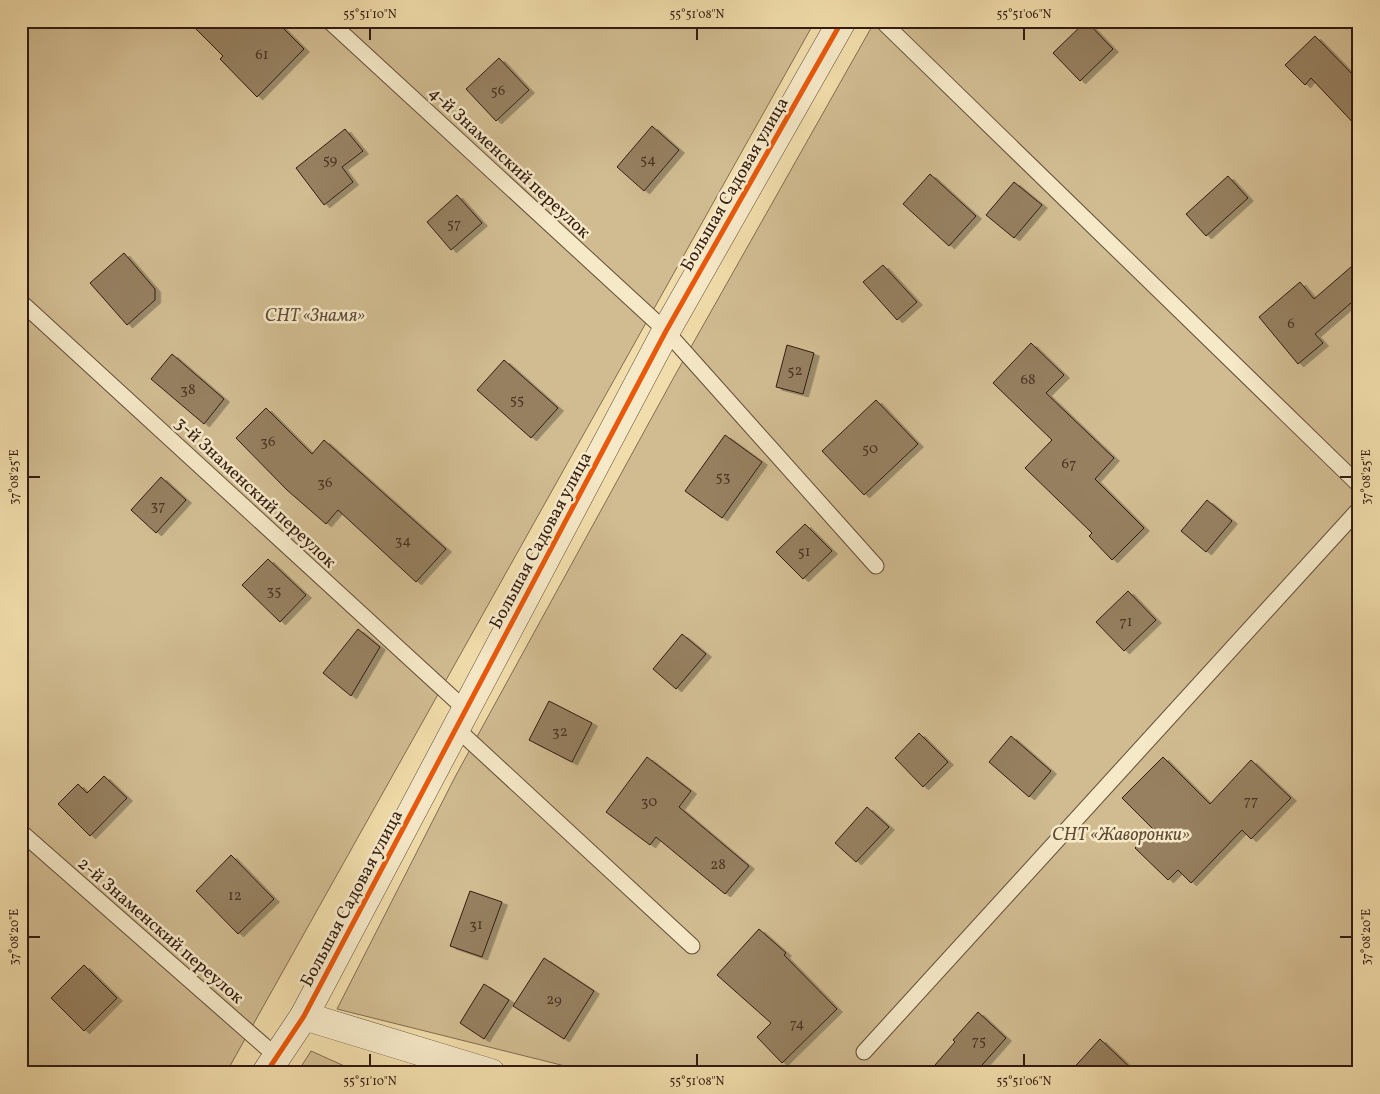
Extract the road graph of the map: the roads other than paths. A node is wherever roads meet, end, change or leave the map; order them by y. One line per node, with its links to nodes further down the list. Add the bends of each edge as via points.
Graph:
1 (329, 21): 5 (lane, 4-й Знаменский переулок)
2 (842, 21): 5 (street, Большая Садовая улица)
3 (882, 21): 6 (lane)
4 (21, 302): 9 (lane, 3-й Знаменский переулок)
5 (666, 331): 8 (lane, 4-й Знаменский переулок); 9 (street, Большая Садовая улица)
6 (1359, 485)
7 (1359, 509): 13 (lane)
8 (876, 566)
9 (461, 719): 11 (lane, 3-й Знаменский переулок); 12 (street, Большая Садовая улица)
10 (21, 832): 14 (lane, 2-й Знаменский переулок)
11 (692, 946)
12 (304, 1016): 14 (street, Большая Садовая улица); 15 (street)
13 (864, 1052)
14 (271, 1064)
15 (491, 1073)

